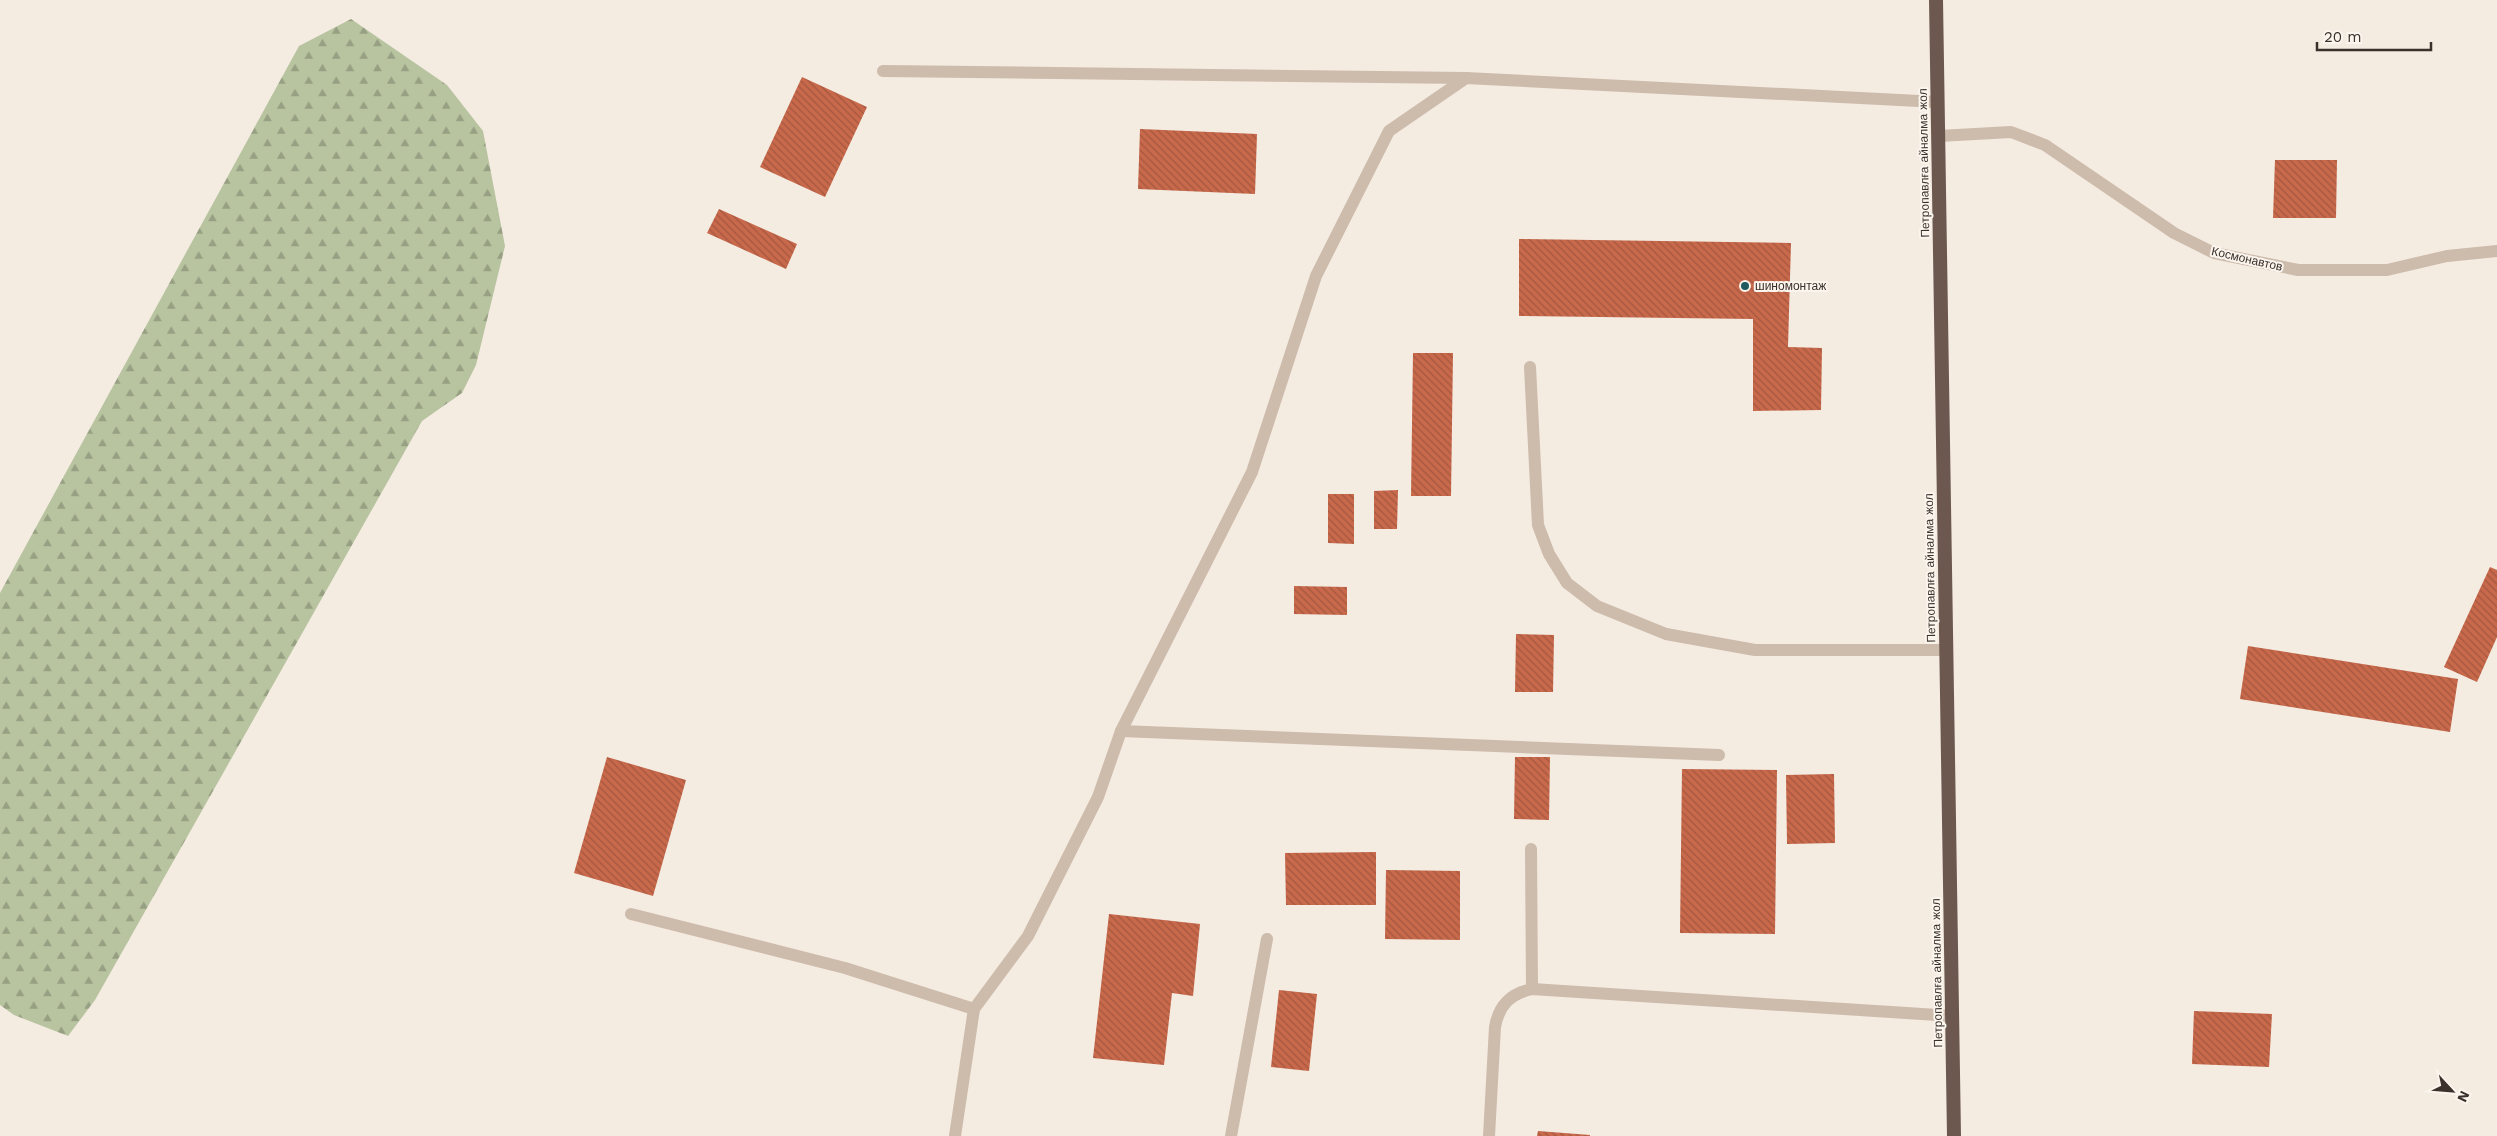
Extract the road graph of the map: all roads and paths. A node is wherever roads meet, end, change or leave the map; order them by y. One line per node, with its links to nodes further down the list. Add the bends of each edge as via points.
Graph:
1 (1936, 0): 4 (highway, Петропавлға айналма жол)
2 (883, 71): 3 (street)
3 (1466, 78): 4 (street); 9 (street, via 1389,131 1316,276 1252,472)
4 (1938, 102): 5 (highway, Петропавлға айналма жол)
5 (1939, 136): 6 (street, Космонавтов, via 2011,132 2045,146 2174,233 2214,253 2298,270 2387,270 2447,256); 8 (highway, Петропавлға айналма жол)
6 (2497, 250)
7 (1530, 367): 8 (street, via 1538,525 1549,554 1567,583 1597,606 1666,634 1755,650)
8 (1946, 650): 16 (highway, Петропавлға айналма жол)
9 (1121, 731): 10 (street); 15 (street, via 1098,797 1028,936)
10 (1719, 755)
11 (1531, 850): 14 (street)
12 (631, 914): 15 (street, via 845,968)
13 (1267, 940): 18 (street)
14 (1532, 989): 16 (street); 19 (street, via 1519,992 1506,1001 1498,1013)
15 (974, 1009): 17 (street)
16 (1953, 1016): 20 (highway, Петропавлға айналма жол)
17 (955, 1136)
18 (1231, 1136)
19 (1489, 1136)
20 (1954, 1136)

